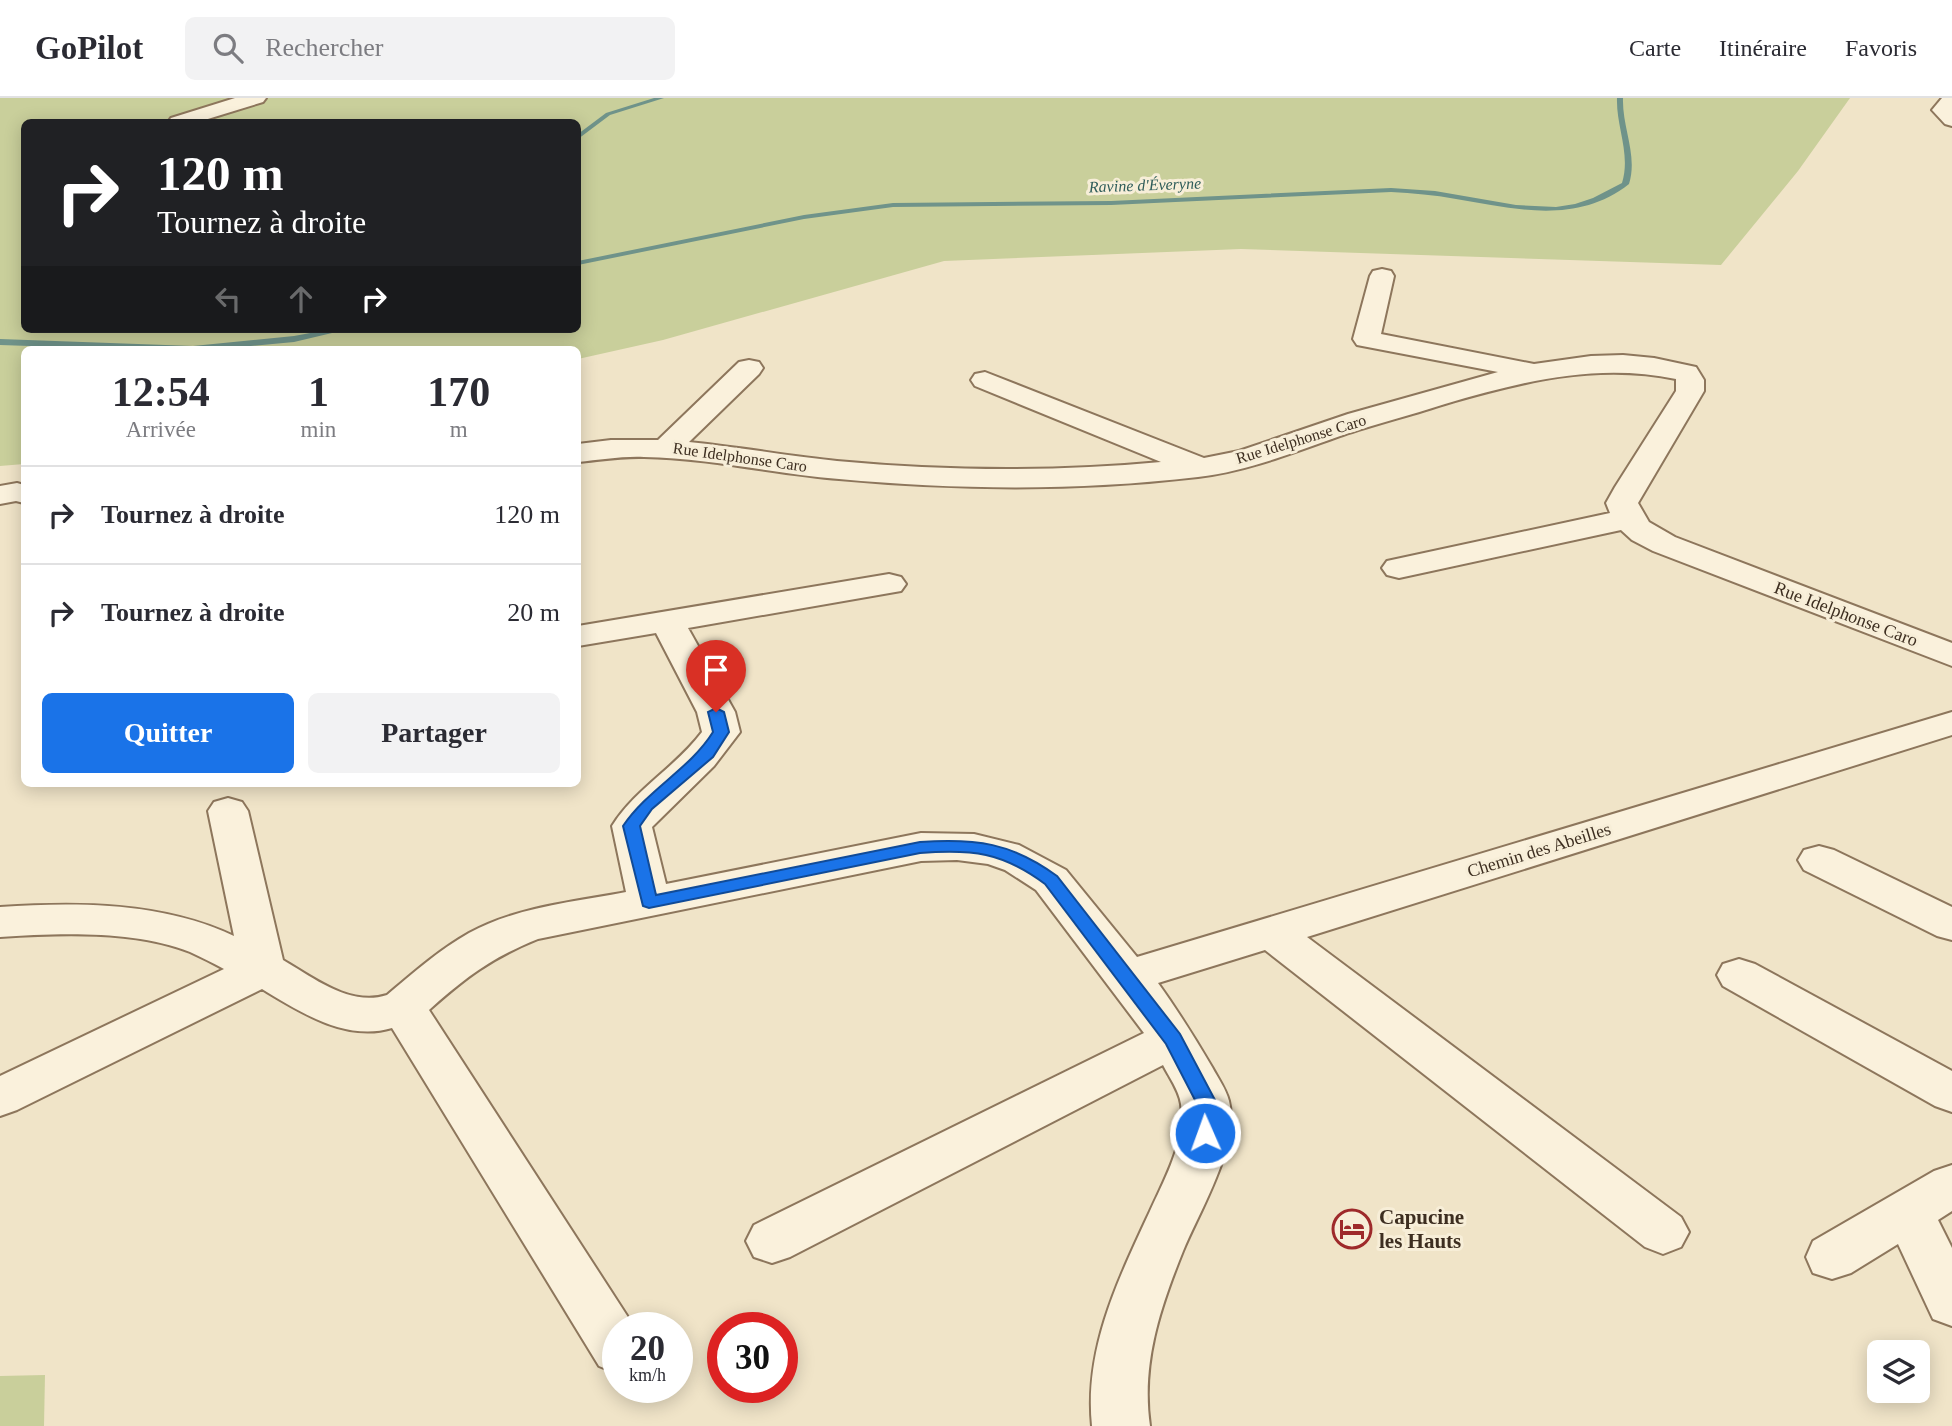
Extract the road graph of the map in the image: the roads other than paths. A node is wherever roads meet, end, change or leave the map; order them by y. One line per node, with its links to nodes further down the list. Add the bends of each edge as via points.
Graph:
1 (256, 98): 3 (street)
2 (1952, 99): 4 (street, via 1942,110)
3 (188, 119)
4 (1952, 120)
5 (1382, 276): 7 (street, via 1366,339)
6 (749, 368): 9 (street)
7 (1536, 371): 11 (street, Rue Idelphonse Caro); 14 (street, Rue Idelphonse Caro, via 1602,364 1686,373 1690,391 1626,495 1622,503)
8 (985, 380): 11 (street)
9 (667, 447): 10 (street, Rue Idelphonse Caro); 11 (street, Rue Idelphonse Caro, via 833,470 913,475 999,477)
10 (581, 453)
11 (1201, 468)
12 (21, 493): 13 (street)
13 (0, 495)
14 (1626, 519): 15 (street); 19 (street, Rue Idelphonse Caro, via 1664,544)
15 (1399, 568)
16 (889, 584): 17 (street)
17 (667, 621): 18 (street); 23 (street, via 716,712 721,732 708,753 647,805 632,826)
18 (581, 635)
19 (1952, 655)
20 (1952, 723): 26 (street, Chemin des Abeilles)
21 (228, 811): 27 (street)
22 (1819, 860): 25 (street)
23 (649, 902): 29 (street, via 920,848 959,845 994,849 1026,862 1051,880); 30 (street, via 529,926 486,943 449,967)
24 (0, 922): 27 (street, via 63,918 126,922 199,938)
25 (1952, 925)
26 (1271, 932): 29 (street, Chemin des Abeilles); 36 (street)
27 (263, 969): 30 (street, via 327,1006 354,1014 379,1015); 33 (street)
28 (1739, 975): 32 (street)
29 (1125, 977): 31 (street)
30 (403, 1007): 40 (street)
31 (1173, 1040): 37 (street); 41 (street, via 1205,1100 1205,1133 1139,1294 1123,1350 1117,1410)
32 (1952, 1093)
33 (0, 1097)
34 (1952, 1186): 35 (street)
35 (1908, 1212): 38 (street); 39 (street)
36 (1663, 1233)
37 (772, 1241)
38 (1832, 1256)
39 (1952, 1302)
40 (602, 1324)
41 (1121, 1426)

